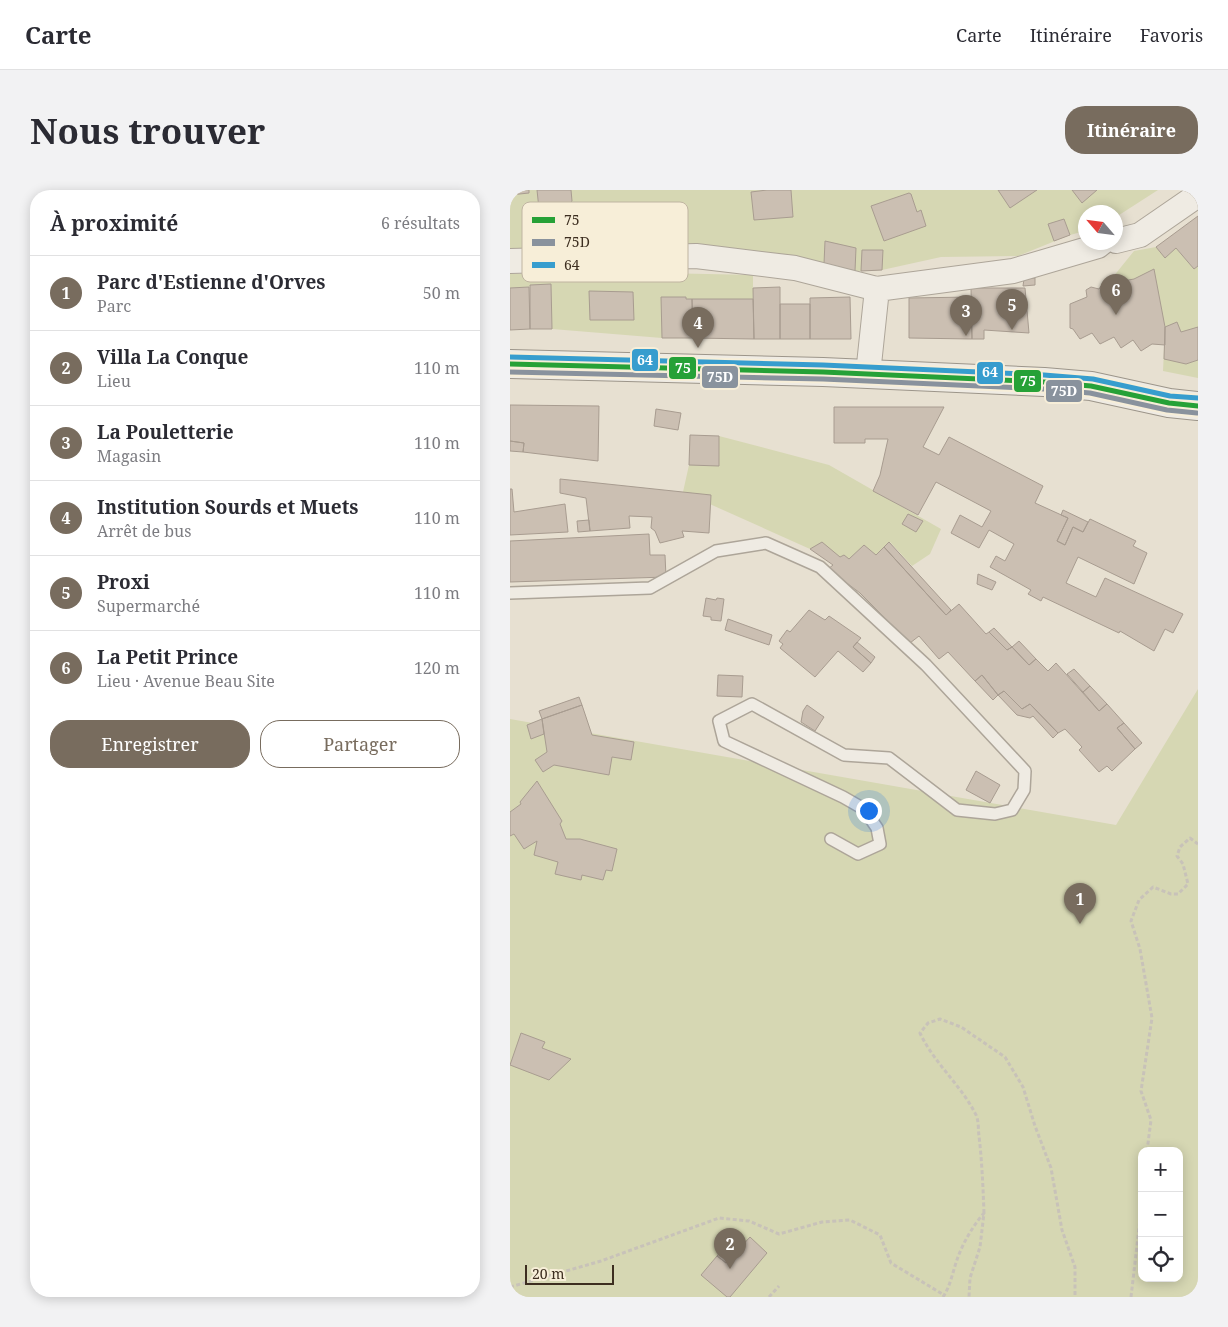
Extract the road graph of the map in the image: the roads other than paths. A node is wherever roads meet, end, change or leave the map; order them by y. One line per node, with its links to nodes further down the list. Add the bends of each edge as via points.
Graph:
1 (1184, 190): 3 (street)
2 (1198, 194): 4 (street, via 1140,235)
3 (1123, 231)
4 (1123, 238)
5 (1080, 250): 7 (street, via 1013,271)
6 (688, 256): 7 (street, via 795,268)
7 (877, 289): 9 (street)
8 (510, 364): 9 (street)
9 (868, 374): 10 (street, via 1091,386)
10 (1198, 406)
11 (510, 593): 12 (lane, via 650,588 716,551 766,543 820,567 926,665 1025,771 1024,790 1012,810 994,814 957,810 889,758 844,755 752,704 719,721 724,741 864,809 877,828 880,844 858,854)
12 (831, 839)

